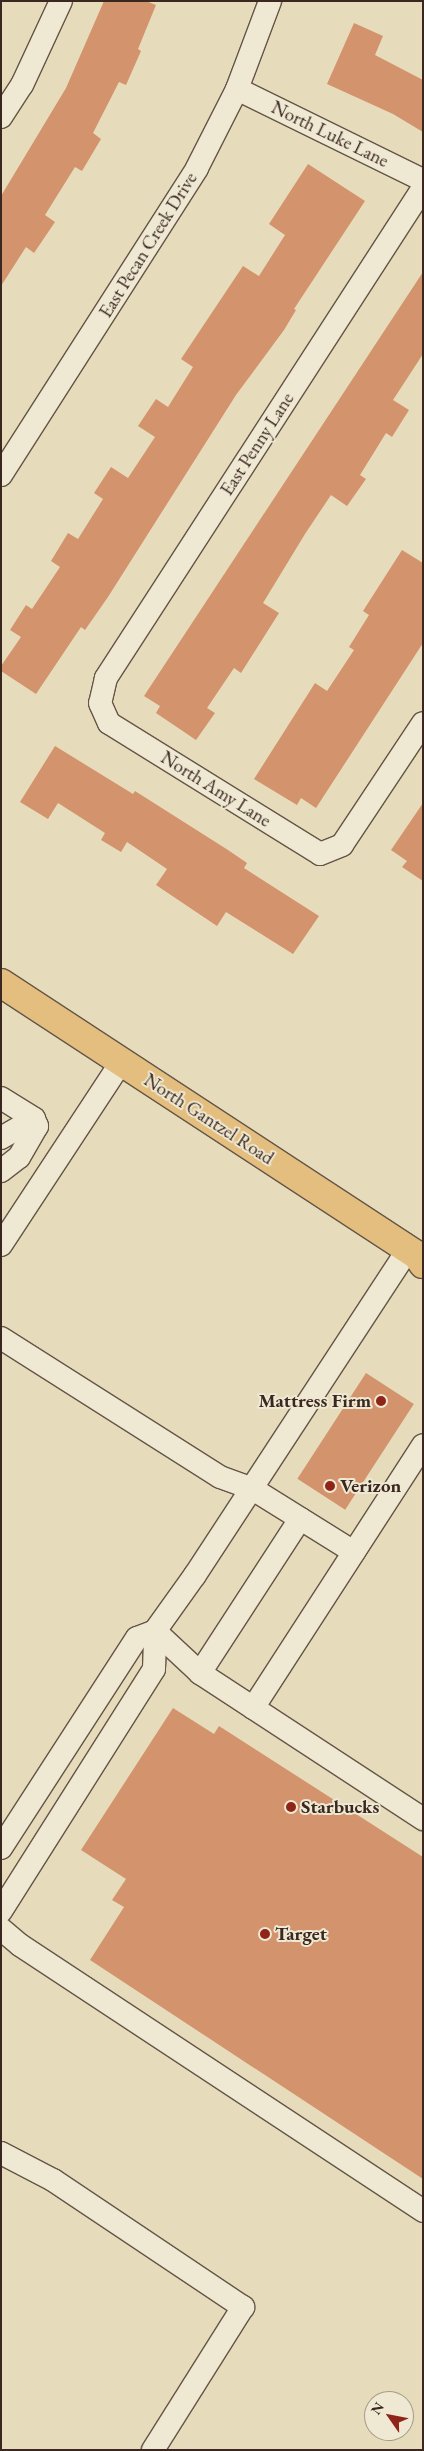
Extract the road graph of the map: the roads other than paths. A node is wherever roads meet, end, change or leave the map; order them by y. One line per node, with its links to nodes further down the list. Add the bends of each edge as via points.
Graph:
1 (61, 1): 4 (street, via 22,85)
2 (270, 1): 3 (street, East Pecan Creek Drive)
3 (237, 89): 5 (street, North Luke Lane); 7 (street, East Pecan Creek Drive, via 197,168)
4 (1, 117)
5 (423, 180)
6 (423, 188): 8 (street, East Penny Lane, via 106,678)
7 (1, 476)
8 (100, 704): 9 (street, North Amy Lane, via 109,723 320,854 342,845)
9 (423, 723)
10 (1, 983): 11 (main road, North Gantzel Road)
11 (121, 1062): 16 (street); 17 (main road, North Gantzel Road)
12 (1, 1098): 13 (street)
13 (34, 1119): 14 (street); 15 (street, via 37,1126 29,1142 19,1157)
14 (1, 1138)
15 (1, 1171)
16 (1, 1246)
17 (418, 1256): 20 (street)
18 (1, 1338): 20 (street, via 220,1477)
19 (423, 1445): 22 (street)
20 (251, 1488): 21 (street); 23 (street)
21 (300, 1519): 22 (street); 24 (street)
22 (354, 1552): 25 (street)
23 (155, 1631): 24 (street); 27 (street, via 137,1638); 28 (street, via 154,1669)
24 (200, 1673): 25 (street)
25 (253, 1708): 26 (street)
26 (423, 1819)
27 (1, 1848)
28 (1, 1911)
29 (1, 1929): 31 (street, via 20,1945)
30 (1, 2153): 32 (street, via 53,2180 243,2307)
31 (423, 2211)
32 (153, 2450)

